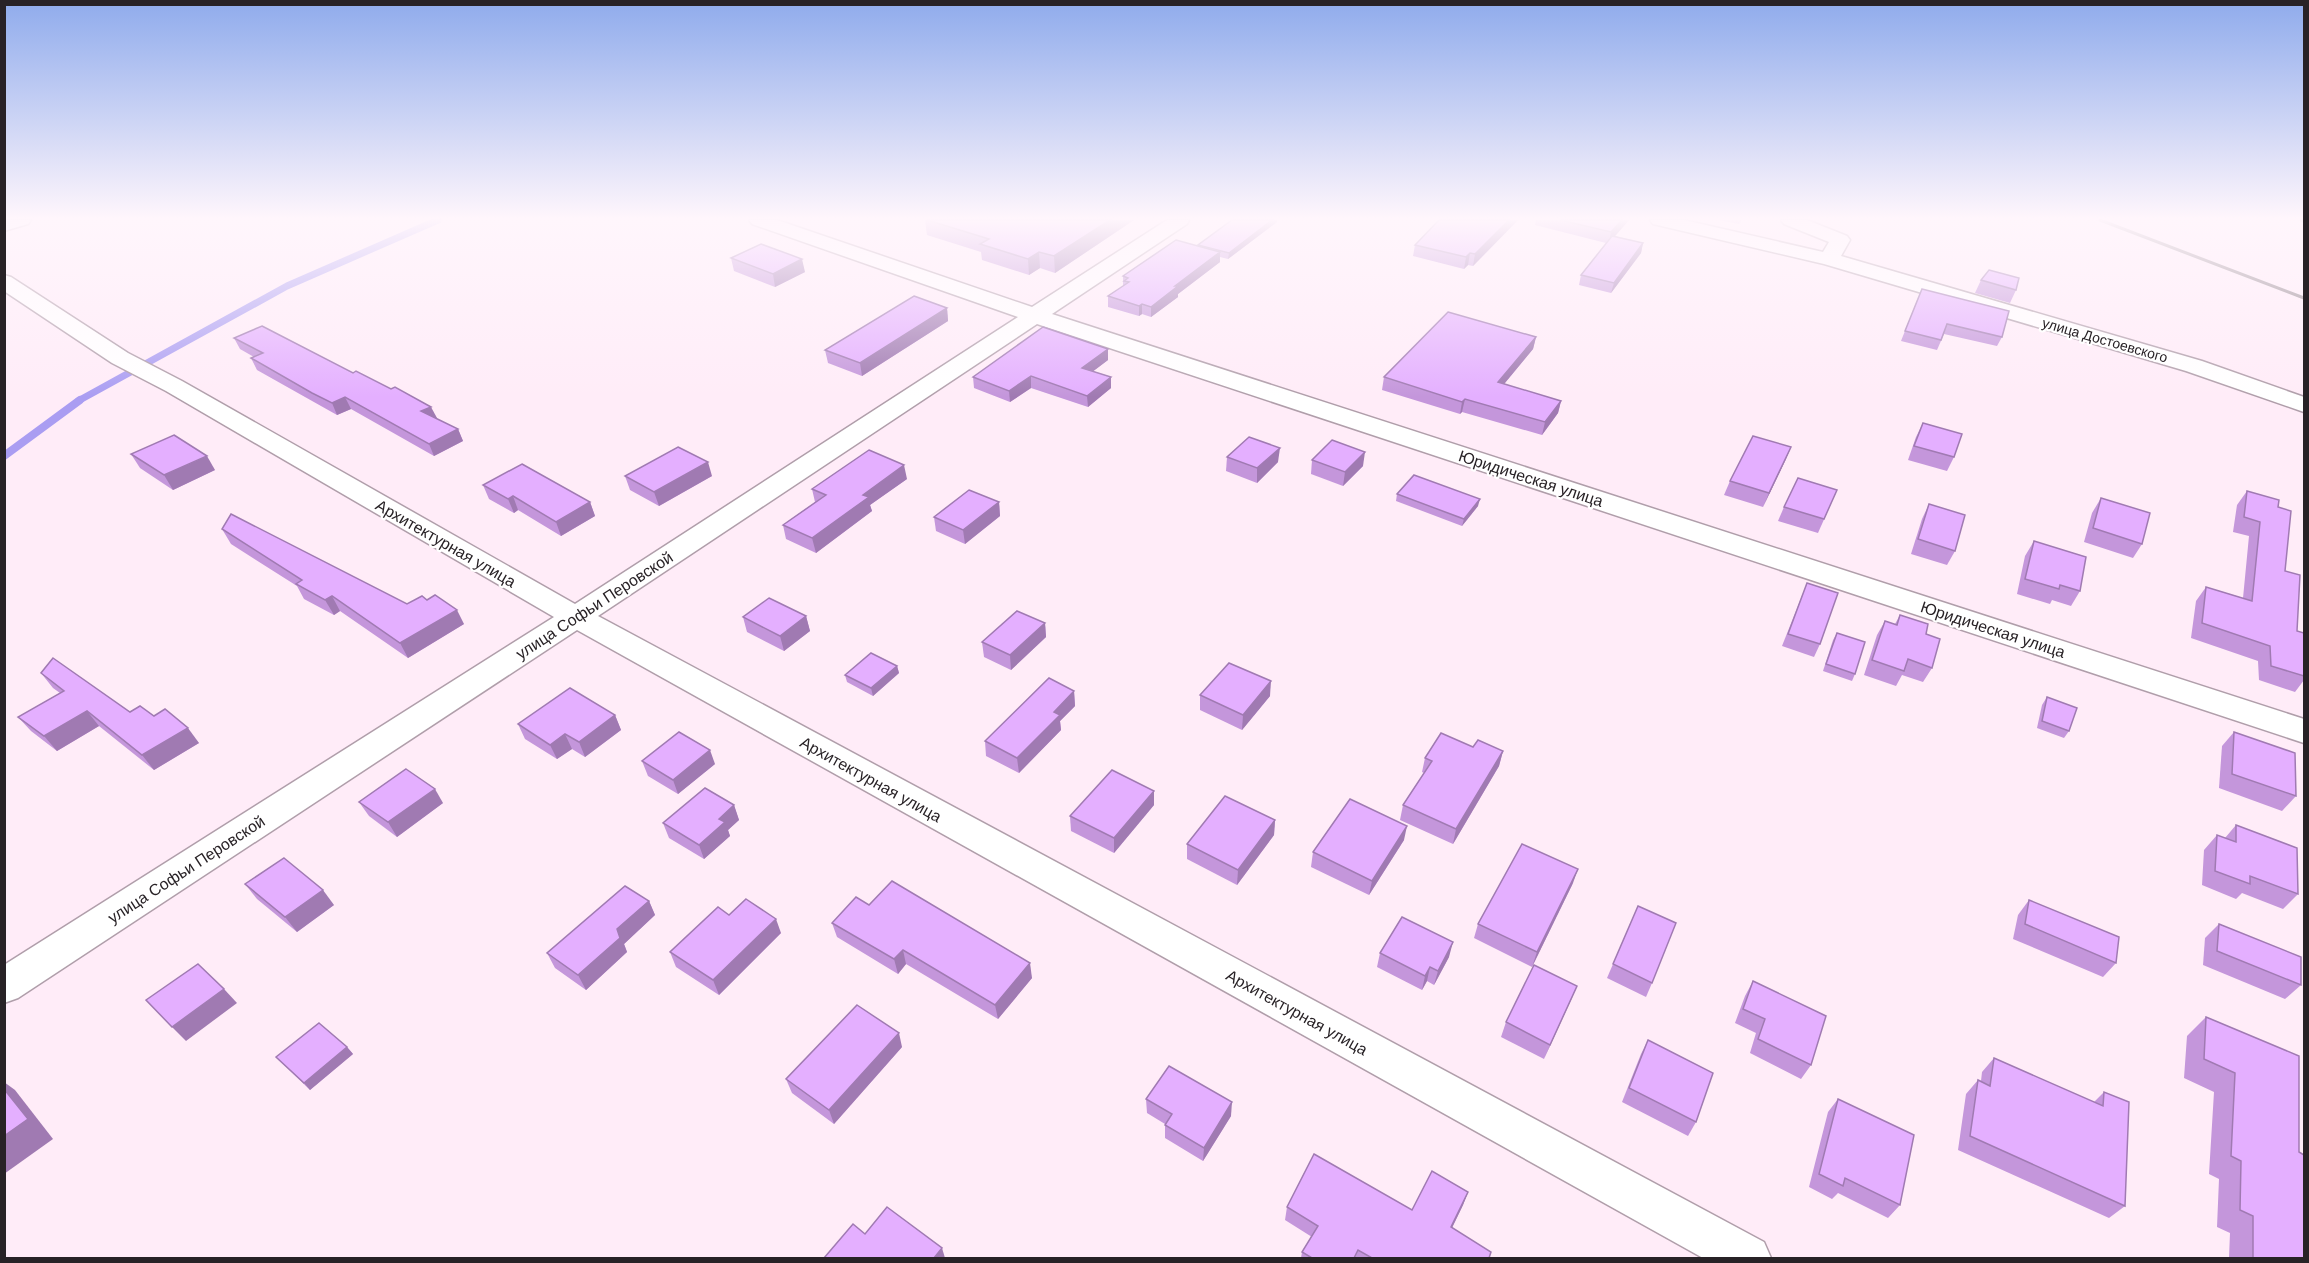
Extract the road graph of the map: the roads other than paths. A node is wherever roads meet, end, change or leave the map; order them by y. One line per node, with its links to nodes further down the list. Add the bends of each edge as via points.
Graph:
1 (929, 279): 5 (street, Юридическая улица)
2 (1089, 279): 5 (street, улица Софьи Перовской)
3 (1897, 279): 6 (street, улица Достоевского, via 2194,366)
4 (4, 281): 7 (street, Архитектурная улица, via 120,358)
5 (1033, 315): 7 (street, улица Софьи Перовской); 8 (street, Юридическая улица)
6 (2304, 405)
7 (576, 617): 9 (street, улица Софьи Перовской); 10 (street, Архитектурная улица)
8 (2304, 731)
9 (4, 986)
10 (1748, 1258)

